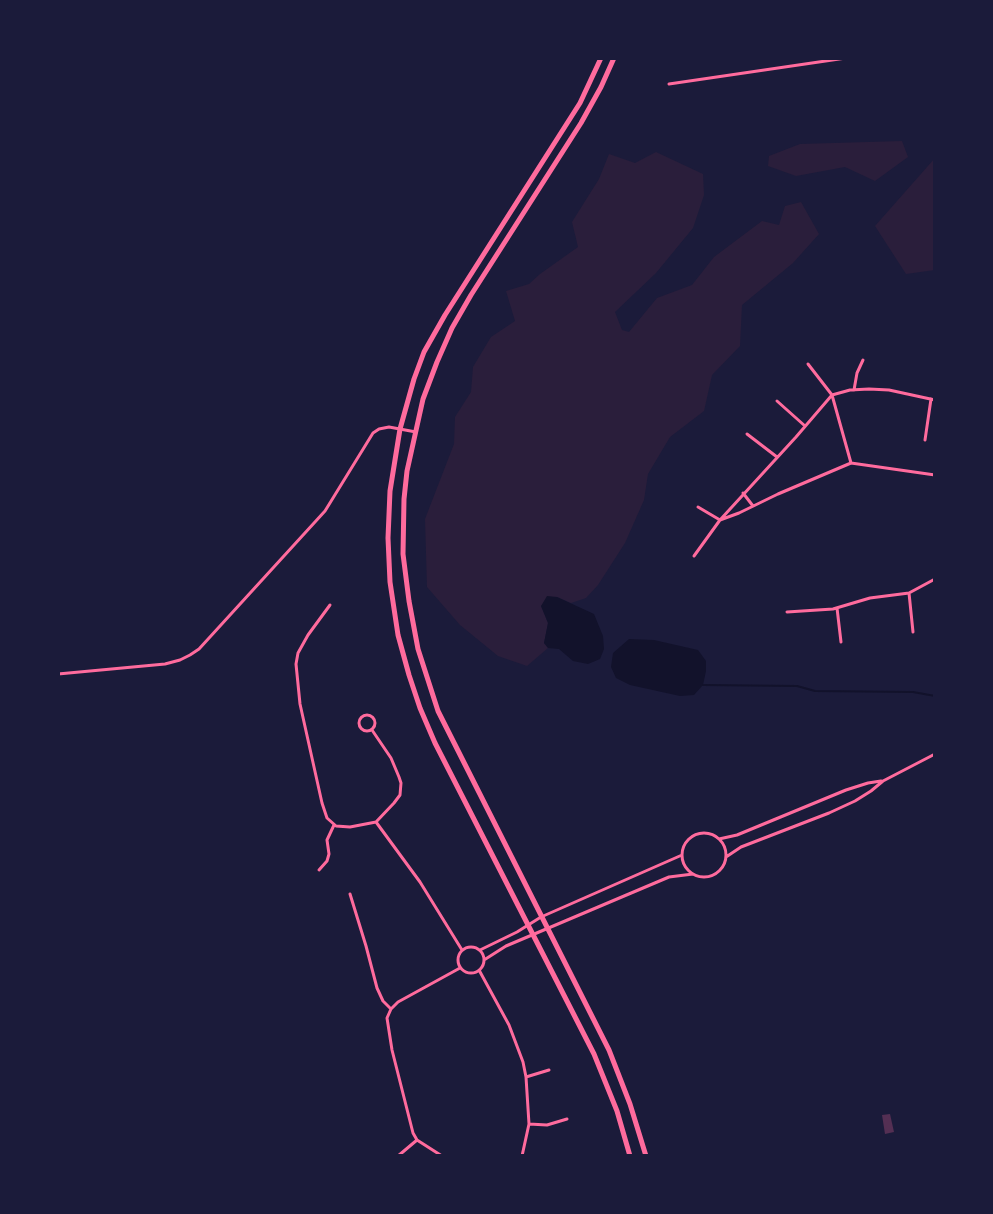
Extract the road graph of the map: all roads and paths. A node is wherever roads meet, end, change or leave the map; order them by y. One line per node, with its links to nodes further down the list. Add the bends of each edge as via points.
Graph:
1 (601, 58): 12 (main road, via 575,112 437,328 414,379)
2 (614, 58): 13 (main road, via 581,123 452,328 423,399)
3 (846, 58): 4 (street)
4 (669, 84)
5 (863, 360): 7 (street)
6 (808, 364): 8 (street)
7 (854, 390): 8 (street); 9 (street, via 889,390)
8 (832, 395): 11 (street); 17 (street)
9 (933, 400): 15 (street)
10 (777, 401): 11 (street)
11 (805, 426): 16 (street)
12 (400, 429): 13 (street); 31 (street, via 373,433 325,511 199,649 165,664); 44 (main road, via 388,538 405,660 435,743)
13 (416, 432): 43 (main road, via 407,471 403,554 418,649 447,731)
14 (747, 434): 16 (street)
15 (925, 440)
16 (777, 457): 19 (street)
17 (851, 463): 18 (street); 20 (street)
18 (935, 475)
19 (743, 493): 20 (street); 22 (street)
20 (753, 506): 22 (street)
21 (698, 507): 22 (street)
22 (720, 520): 23 (street)
23 (694, 556)
24 (935, 579): 25 (street)
25 (909, 593): 27 (street); 29 (street)
26 (330, 605): 36 (street, via 303,644 296,668 322,803)
27 (837, 608): 28 (street); 30 (street)
28 (787, 612)
29 (913, 632)
30 (841, 642)
31 (58, 674)
32 (372, 730): 32 (street, via 360,727 364,715 374,717); 35 (street, via 401,783 398,798)
33 (935, 754): 34 (street)
34 (883, 781): 37 (street); 39 (street, via 855,801)
35 (376, 822): 36 (street); 47 (street)
36 (334, 825): 40 (street, via 327,840 327,861)
37 (719, 839): 38 (street, via 699,833 687,841); 39 (street)
38 (682, 855): 41 (street); 43 (street)
39 (726, 857): 41 (street, via 714,874)
40 (319, 870)
41 (693, 874): 45 (street, via 669,877)
42 (350, 894): 52 (street, via 377,988)
43 (541, 917): 44 (street); 45 (main road)
44 (528, 925): 46 (main road); 48 (street)
45 (547, 928): 46 (street); 62 (main road, via 609,1050)
46 (533, 934): 49 (street); 61 (main road, via 599,1066)
47 (462, 950): 48 (street); 50 (street, via 457,957)
48 (480, 950): 49 (street)
49 (484, 960): 51 (street)
50 (460, 968): 51 (street); 52 (street)
51 (479, 970): 54 (street, via 509,1025)
52 (391, 1009): 57 (street, via 388,1031)
53 (549, 1070): 54 (street)
54 (526, 1077): 56 (street)
55 (567, 1119): 56 (street)
56 (529, 1124): 60 (street)
57 (417, 1140): 58 (street); 59 (street)
58 (398, 1156)
59 (442, 1156)
60 (522, 1156)
61 (630, 1156)
62 (646, 1156)

